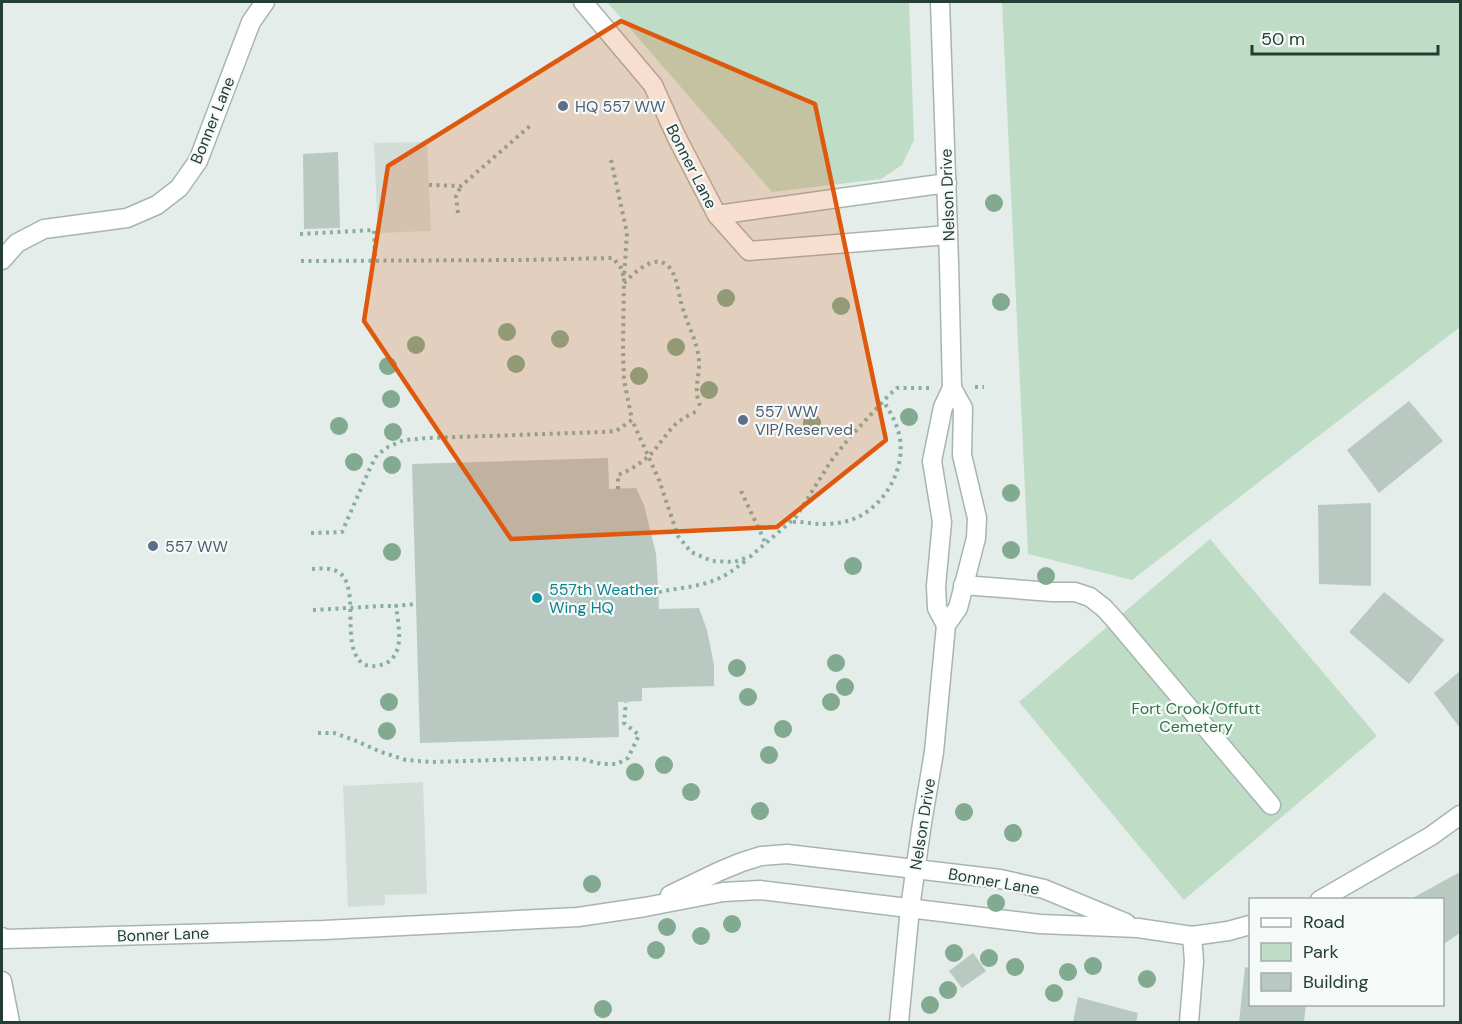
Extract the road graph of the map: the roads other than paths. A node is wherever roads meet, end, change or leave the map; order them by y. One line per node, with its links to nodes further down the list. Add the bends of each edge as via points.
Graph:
1 (264, 2): 7 (street, Bonner Lane, via 251,22 198,161 179,188 157,205 127,218 44,229 17,243)
2 (584, 2): 5 (street, Bonner Lane, via 653,85)
3 (940, 2): 4 (street, Nelson Drive)
4 (946, 183): 5 (street, Bonner Lane); 6 (street, Nelson Drive)
5 (717, 215): 6 (street, Bonner Lane, via 749,250)
6 (948, 235): 8 (street, Nelson Drive)
7 (2, 260)
8 (952, 388): 9 (street, Nelson Drive, via 963,408 962,455 977,518 976,538); 10 (street, Nelson Drive, via 943,407 932,461 942,522 937,608)
9 (963, 585): 10 (street, Nelson Drive, via 958,608); 11 (street, via 1075,592 1090,597 1115,620)
10 (946, 625): 13 (street, Nelson Drive, via 934,752)
11 (1271, 805)
12 (1461, 815): 14 (street)
13 (915, 869): 15 (street, Bonner Lane, via 787,854 761,856); 16 (street, Nelson Drive); 18 (street, Bonner Lane, via 1000,879 1044,889)
14 (1323, 898)
15 (645, 907): 16 (street, Bonner Lane, via 723,892 760,890); 20 (street, Bonner Lane, via 578,917 324,930)
16 (910, 908): 18 (street, Bonner Lane, via 1040,924); 23 (street, Nelson Drive)
17 (1249, 926): 19 (street, Bonner Lane)
18 (1138, 928): 19 (street, Bonner Lane)
19 (1192, 936): 24 (street)
20 (2, 937)
21 (2, 981): 22 (street)
22 (10, 1023)
23 (899, 1023)
24 (1189, 1023)

